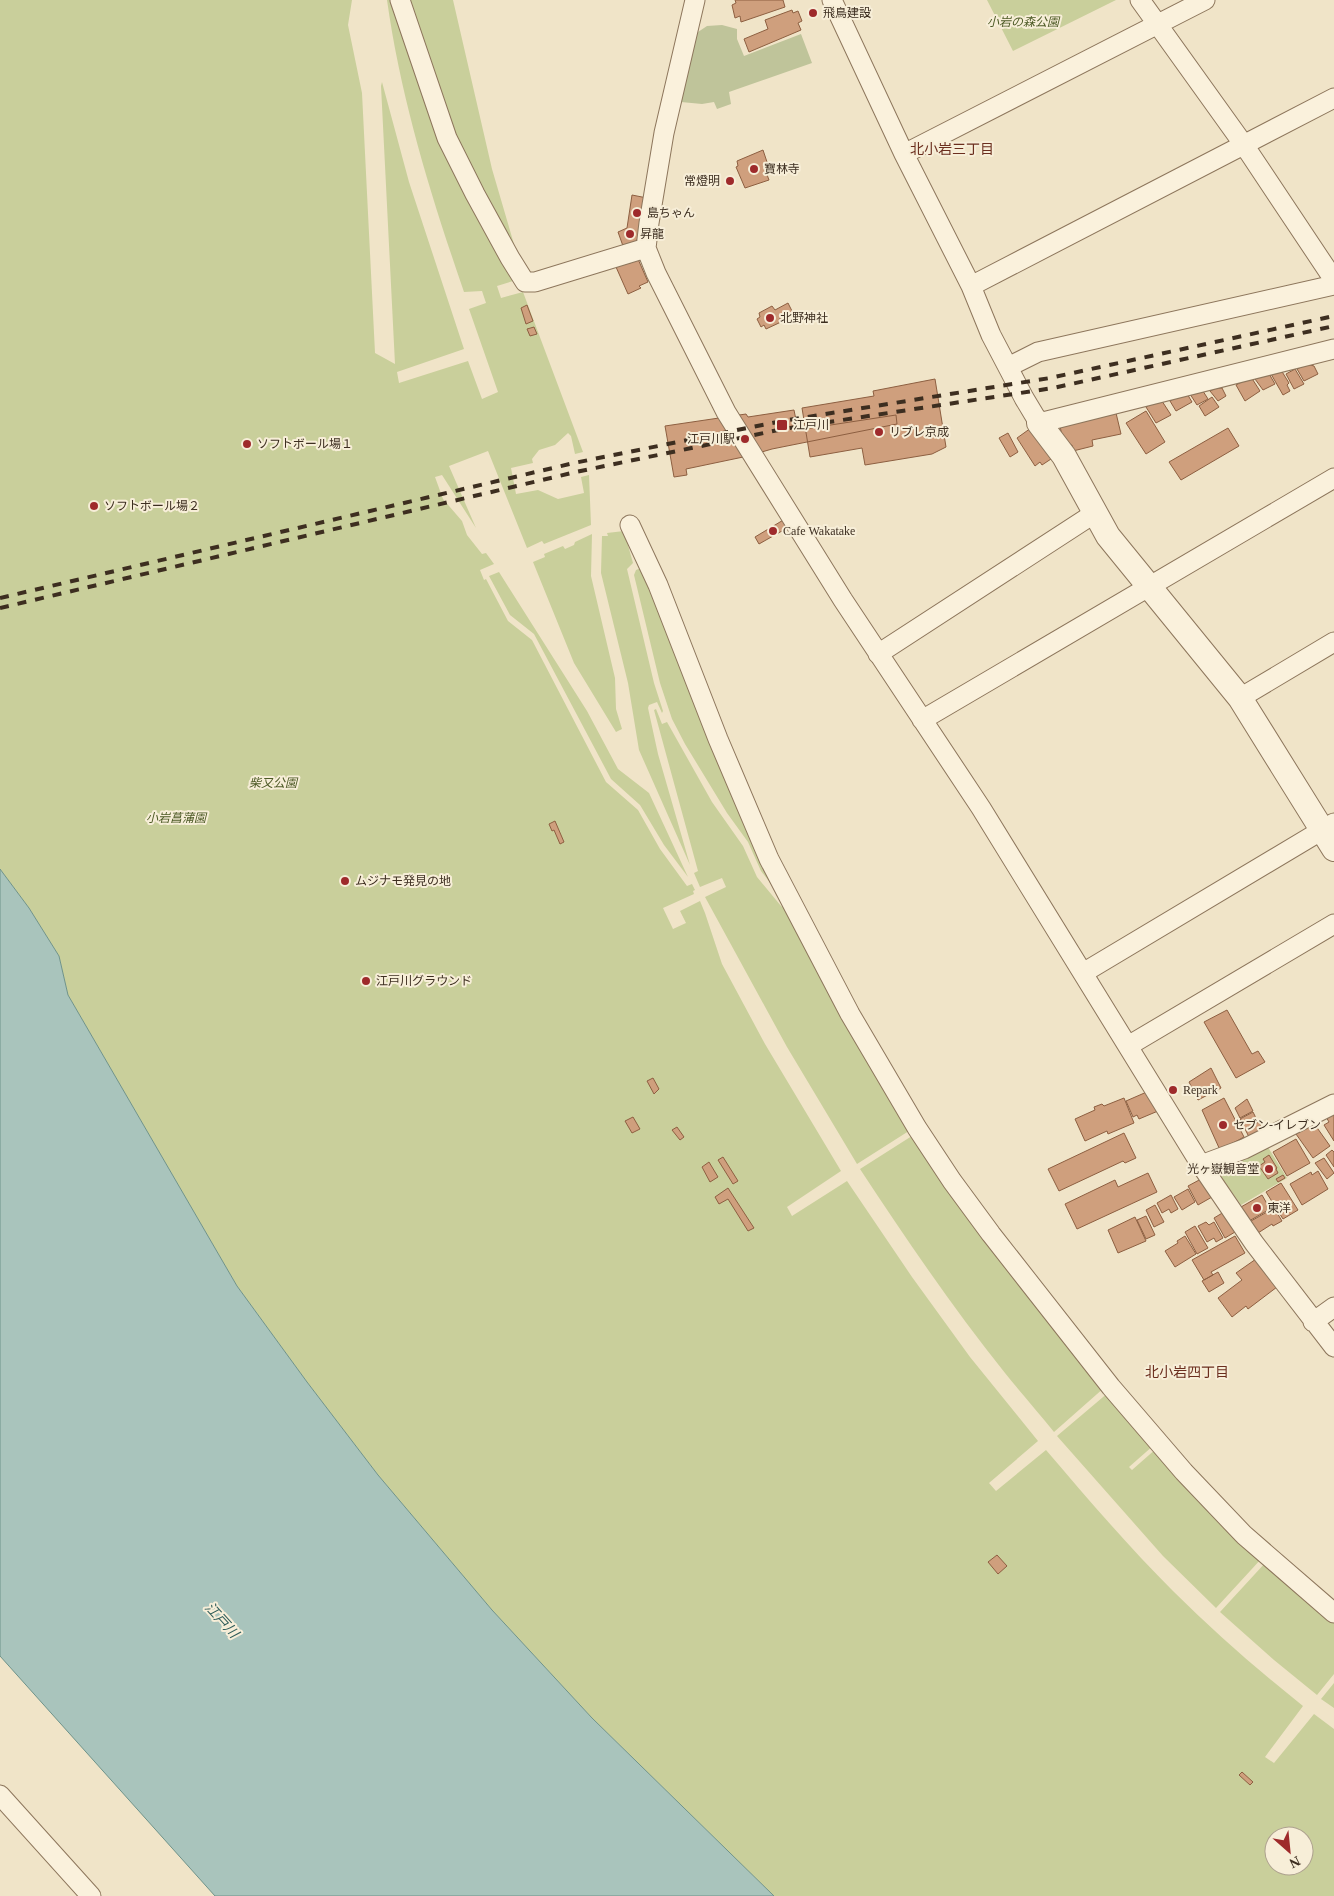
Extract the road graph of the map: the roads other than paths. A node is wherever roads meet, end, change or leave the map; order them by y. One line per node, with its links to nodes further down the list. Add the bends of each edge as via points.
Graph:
1 (400, 0): 10 (street, via 447,138 525,282 535,282)
2 (695, 0): 10 (street, via 664,133)
3 (1140, 0): 6 (street)
4 (1205, 0): 6 (street)
5 (835, 1): 9 (street)
6 (1157, 24): 8 (street); 9 (street)
7 (1334, 98): 8 (street)
8 (1244, 145): 11 (street); 13 (street)
9 (904, 154): 13 (street)
10 (646, 248): 22 (street, via 726,412)
11 (1334, 280)
12 (1334, 285): 15 (street, via 1038,352)
13 (971, 286): 15 (street)
14 (1334, 349): 16 (street)
15 (1008, 367): 16 (street)
16 (1039, 423): 18 (street, via 1064,456)
17 (1334, 478): 20 (street)
18 (1095, 513): 20 (street, via 1108,536); 22 (street)
19 (630, 525): 34 (street, via 658,585 768,859 850,1014 917,1128 991,1234 1111,1386 1184,1472 1273,1561)
20 (1149, 586): 23 (street); 24 (street)
21 (1334, 642): 23 (street)
22 (878, 654): 24 (street)
23 (1240, 698): 25 (street)
24 (922, 720): 27 (street, via 981,808)
25 (1330, 834): 27 (street)
26 (1334, 924): 28 (street)
27 (1083, 973): 28 (street)
28 (1128, 1046): 30 (street)
29 (1334, 1104): 30 (street, via 1244,1149)
30 (1201, 1165): 32 (street)
31 (1334, 1307): 32 (street)
32 (1313, 1322): 33 (street)
33 (1334, 1347)
34 (1334, 1613)
35 (0, 1795): 36 (street)
36 (91, 1896)

